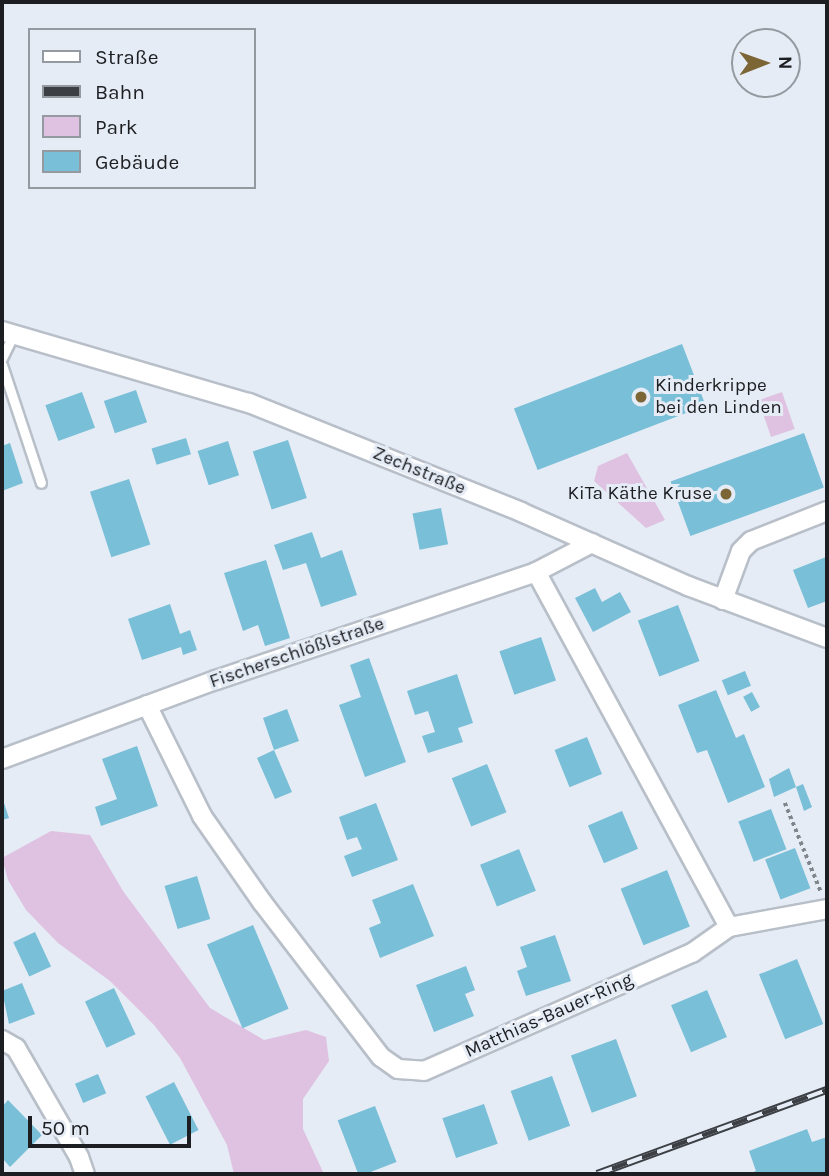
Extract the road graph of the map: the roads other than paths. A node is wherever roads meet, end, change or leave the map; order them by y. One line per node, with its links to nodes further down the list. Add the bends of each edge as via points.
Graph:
1 (8, 332): 2 (lane); 6 (street, Zechstraße, via 249,403)
2 (2, 358)
3 (2, 365): 4 (lane)
4 (41, 483)
5 (827, 511): 8 (street, via 751,541 741,551)
6 (592, 543): 7 (street, Fischerschlößlstraße); 8 (street, Zechstraße)
7 (536, 572): 10 (street, Fischerschlößlstraße); 13 (street)
8 (723, 600): 9 (street, Zechstraße)
9 (827, 638)
10 (147, 705): 11 (street, Fischerschlößlstraße); 13 (street, Matthias-Bauer-Ring, via 201,816 381,1057 398,1069 424,1071 692,953)
11 (2, 760)
12 (825, 902): 13 (street)
13 (730, 927)
14 (2, 1040): 15 (street, via 16,1048)
15 (85, 1174)

